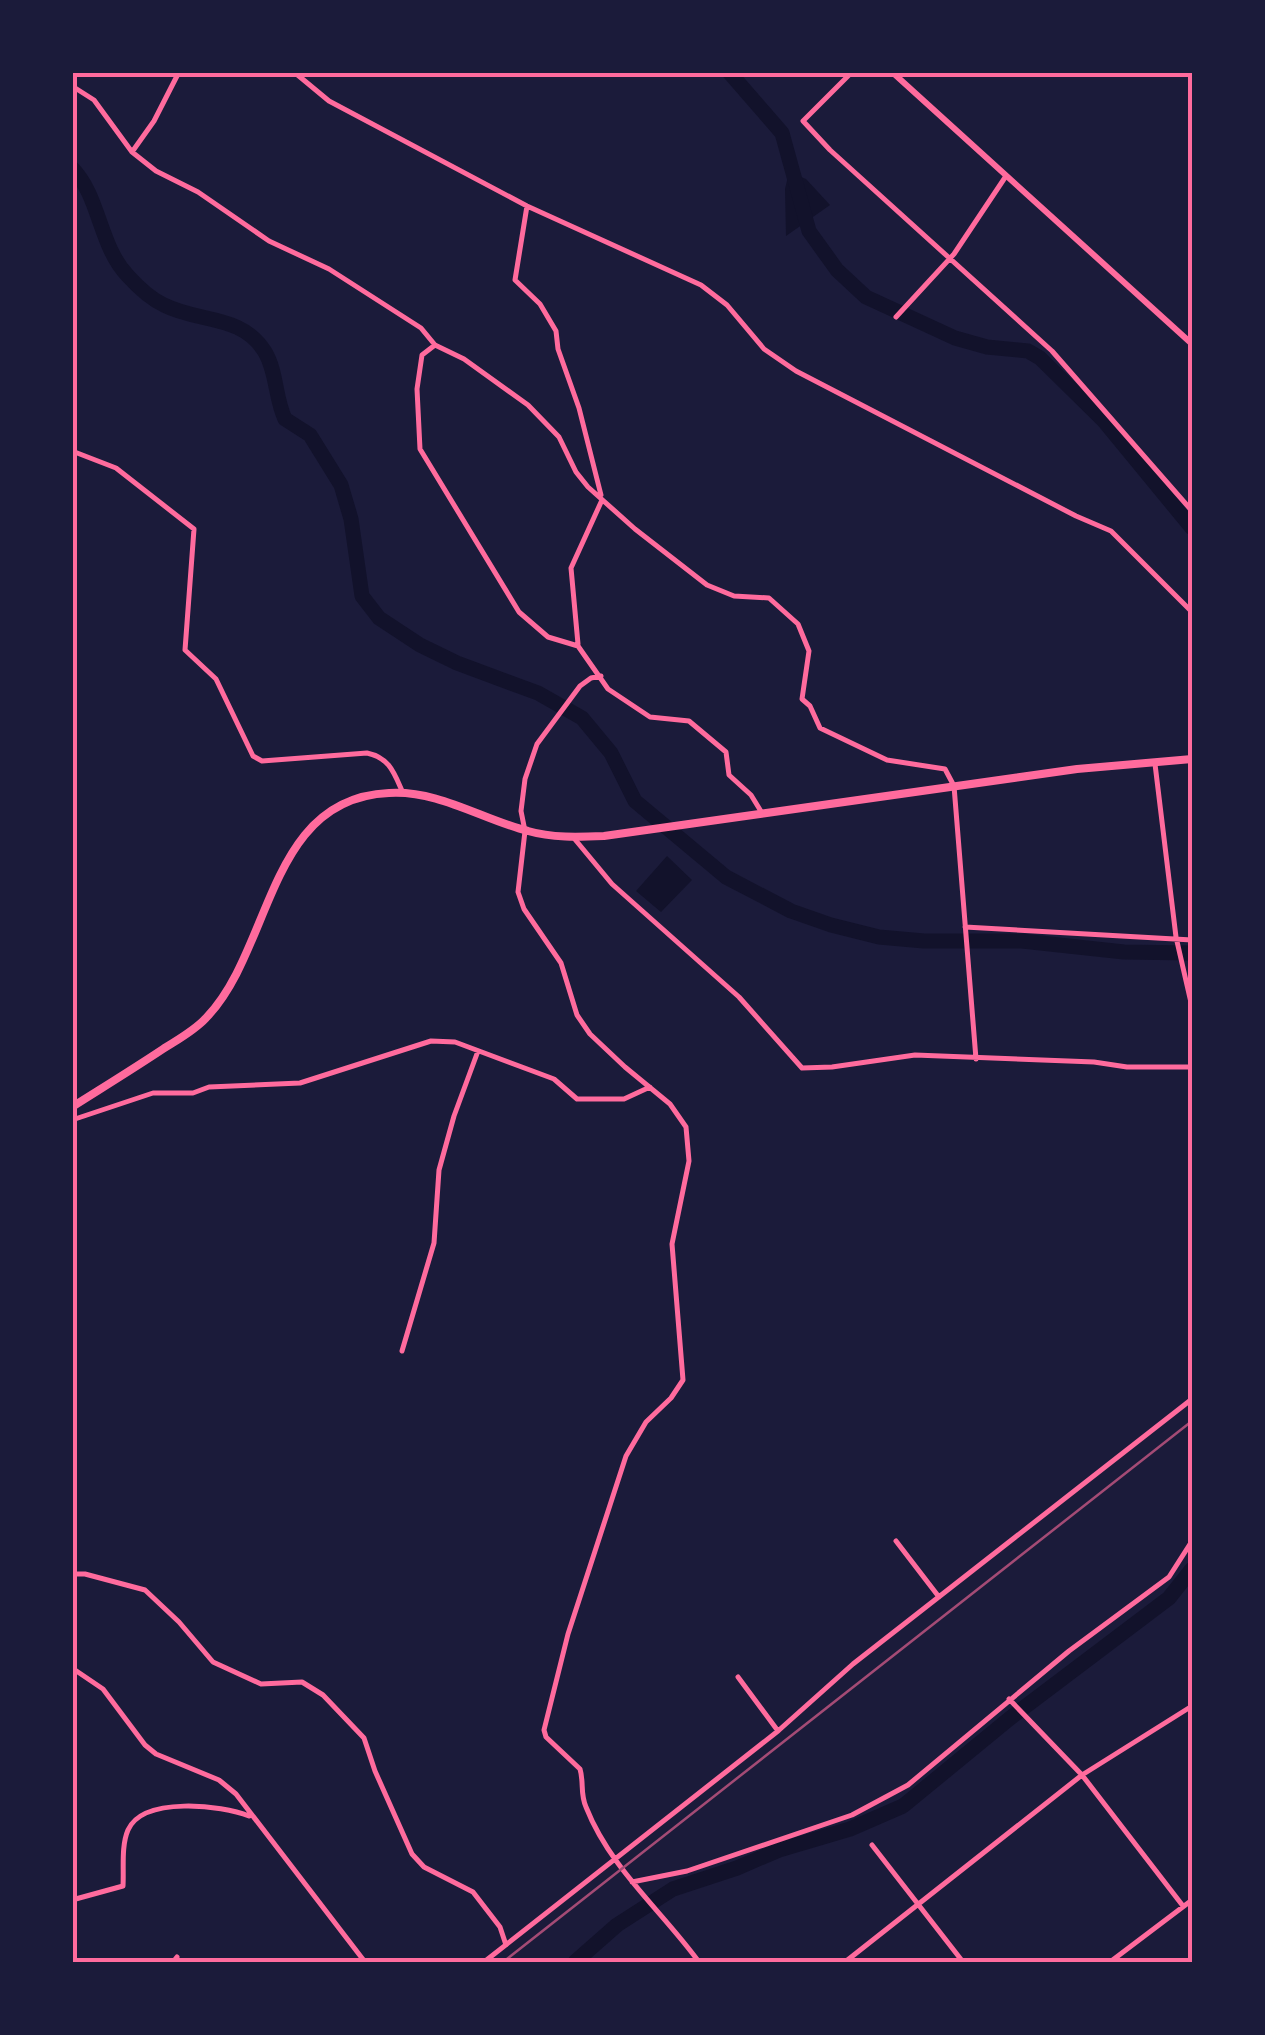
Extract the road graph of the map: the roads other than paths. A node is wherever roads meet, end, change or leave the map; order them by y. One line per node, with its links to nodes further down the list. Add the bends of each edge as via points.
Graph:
1 (178, 72): 6 (street)
2 (294, 72): 8 (street, via 329,101)
3 (852, 72): 9 (street, via 803,121)
4 (892, 72): 7 (street)
5 (72, 86): 6 (street, via 94,100)
6 (132, 152): 13 (street, via 269,240 329,268 421,328)
7 (1006, 176): 9 (street); 12 (street)
8 (528, 206): 15 (street, via 515,280 556,331); 17 (street, via 702,285 776,359 1103,526)
9 (949, 258): 10 (street); 16 (street, via 1065,363)
10 (896, 317)
11 (1192, 332): 12 (street)
12 (1192, 343)
13 (436, 345): 15 (street, via 548,424); 18 (street, via 422,355 420,449 519,612 548,636)
14 (72, 451): 23 (street, via 116,468 194,529 185,650 216,678 253,756 262,761 368,753 390,764)
15 (602, 500): 18 (street, via 571,568); 22 (street, via 707,586 769,598 798,624 809,651 802,699 820,728 887,760 945,769)
16 (1192, 511)
17 (1192, 612)
18 (578, 646): 19 (street)
19 (601, 676): 24 (street, via 608,689 650,717 702,730 726,752 728,775); 25 (street, via 580,686 537,744 523,795)
20 (1192, 759): 21 (main road)
21 (1155, 761): 22 (main road); 28 (street)
22 (954, 786): 24 (main road); 27 (street)
23 (403, 793): 25 (main road, via 430,796); 35 (main road, via 367,795 325,814 301,839 207,1018)
24 (762, 813): 26 (main road)
25 (525, 831): 26 (main road); 34 (street, via 517,880 524,910 561,963 576,1015)
26 (573, 837): 32 (street, via 612,884 739,996 802,1068 915,1054)
27 (965, 928): 28 (street); 32 (street)
28 (1176, 937): 29 (street); 30 (street)
29 (1192, 940)
30 (1192, 1007)
31 (478, 1051): 34 (street, via 554,1080 577,1099 624,1099); 36 (street, via 455,1042 423,1042 300,1084 153,1093); 37 (street, via 440,1170 434,1243)
32 (976, 1058): 33 (street)
33 (1192, 1067)
34 (650, 1088): 51 (street, via 670,1104 689,1138 672,1244 683,1380 626,1456 544,1730 580,1769 586,1808)
35 (72, 1107)
36 (72, 1120)
37 (402, 1351)
38 (1192, 1399): 42 (street)
39 (896, 1541): 42 (street)
40 (1192, 1541): 45 (street, via 1169,1577)
41 (72, 1574): 57 (street, via 144,1590 213,1662 261,1684 302,1682 323,1695 364,1738 412,1854 473,1892)
42 (938, 1596): 47 (street)
43 (72, 1668): 49 (street, via 112,1698 145,1745 219,1780)
44 (738, 1677): 47 (street)
45 (1009, 1699): 48 (street); 52 (street, via 908,1785 852,1815 687,1871)
46 (1192, 1706): 48 (street)
47 (778, 1731): 51 (street)
48 (1082, 1775): 55 (street); 56 (street)
49 (252, 1817): 53 (street, via 228,1808 183,1806 143,1816 127,1832 123,1886); 58 (street)
50 (872, 1846): 55 (street)
51 (614, 1858): 52 (street); 57 (street)
52 (632, 1882): 60 (street)
53 (72, 1900)
54 (1192, 1900): 56 (street)
55 (917, 1905): 61 (street); 62 (street)
56 (1183, 1906): 63 (street)
57 (506, 1945): 59 (street)
58 (365, 1962)
59 (484, 1962)
60 (700, 1962)
61 (845, 1962)
62 (964, 1962)
63 (1110, 1962)

